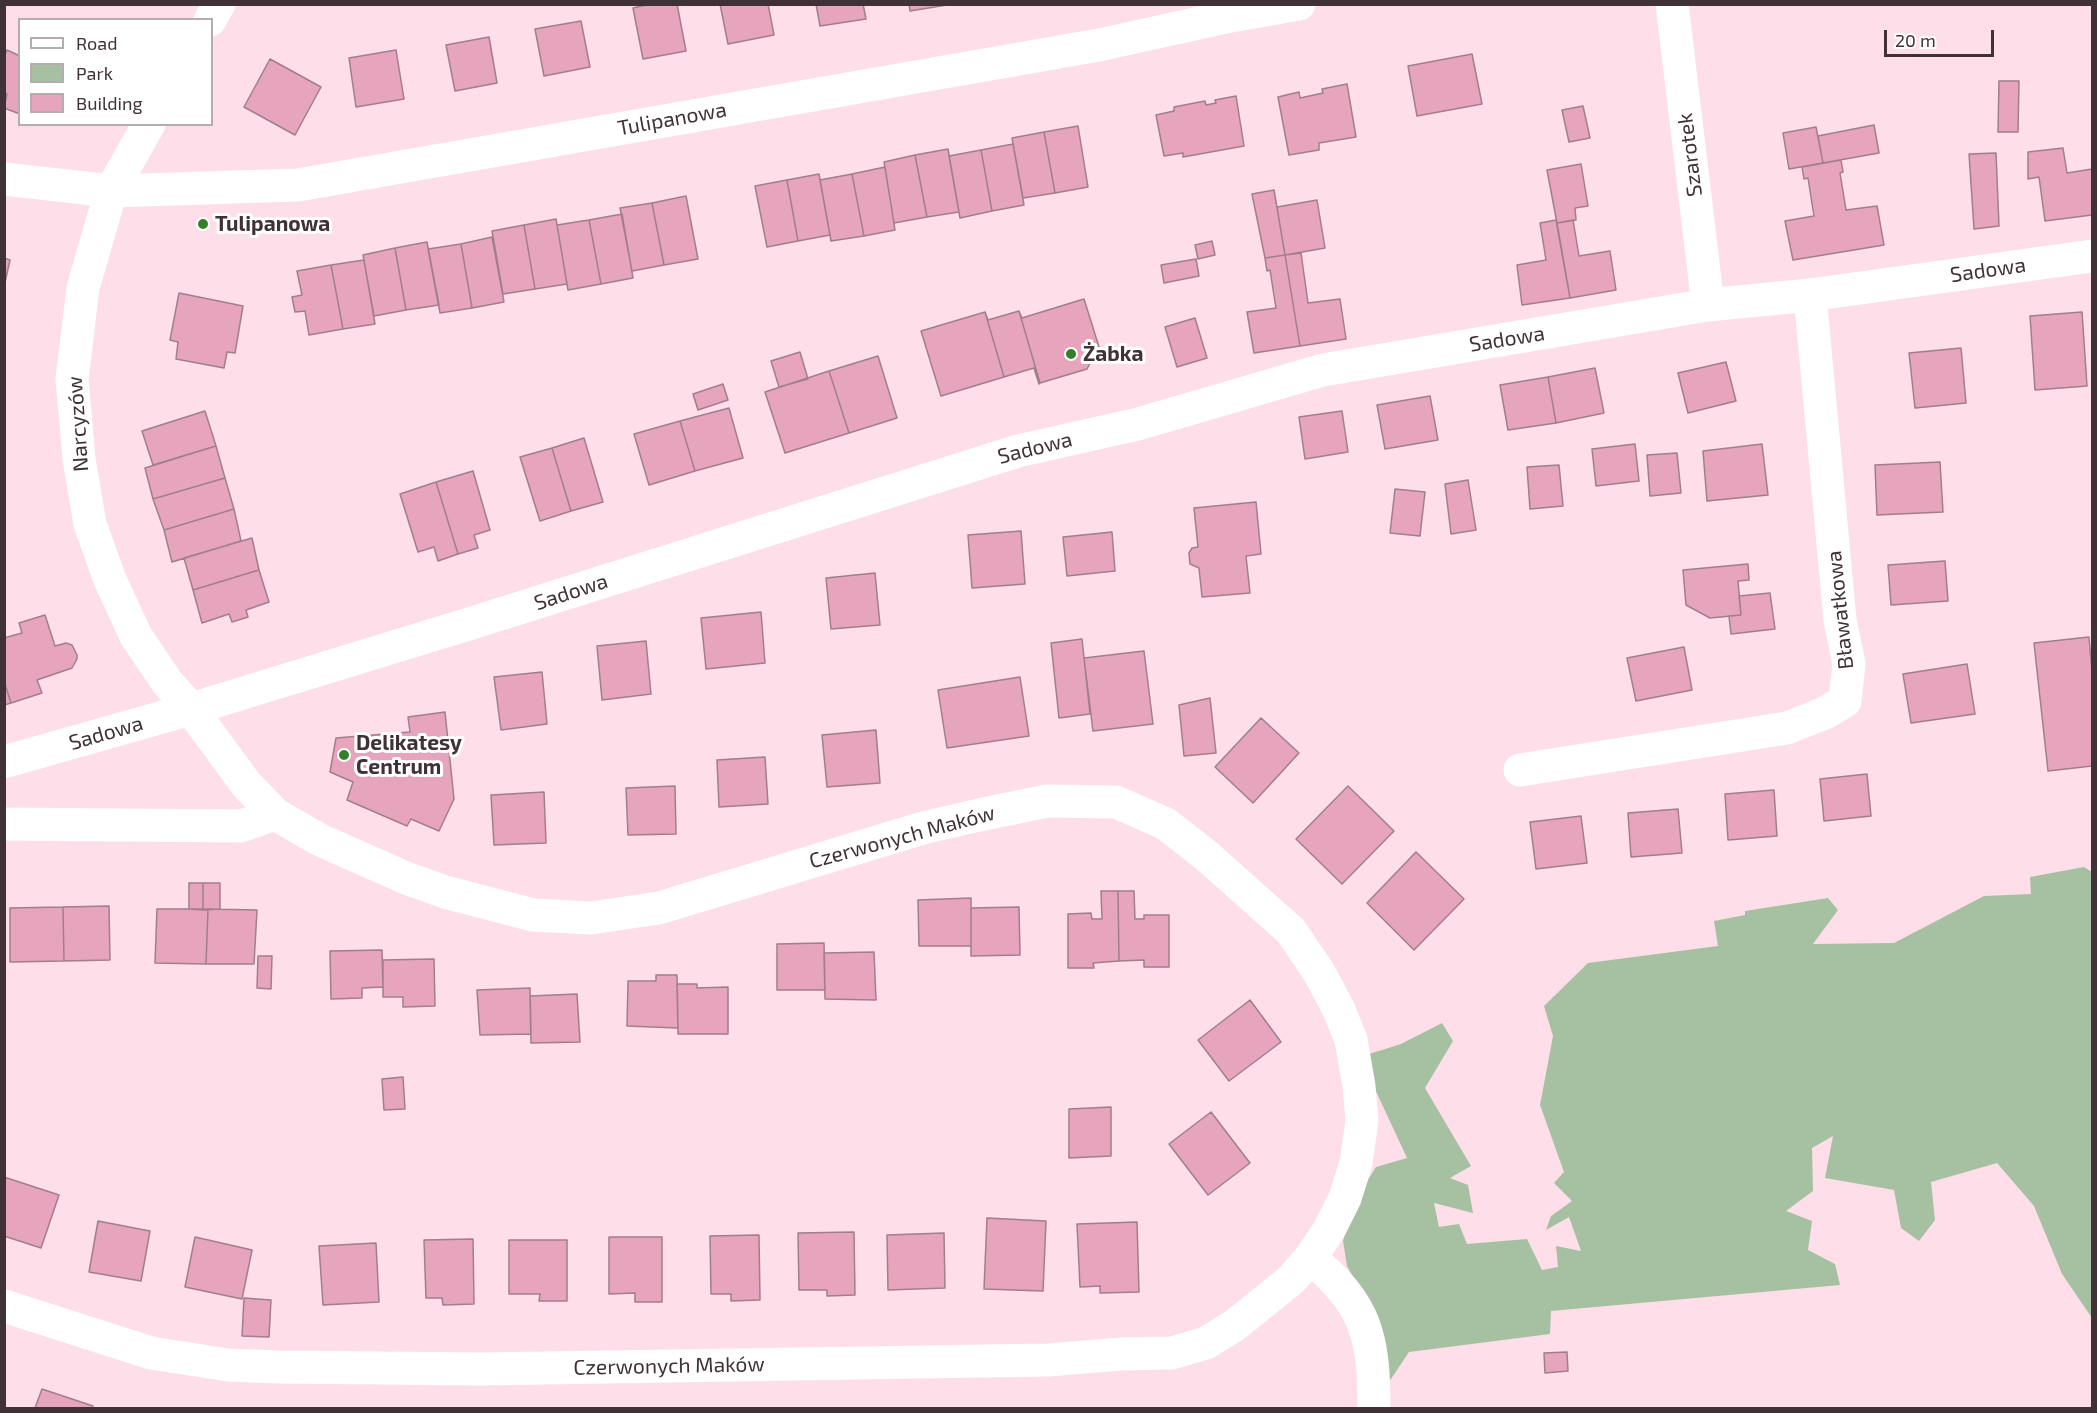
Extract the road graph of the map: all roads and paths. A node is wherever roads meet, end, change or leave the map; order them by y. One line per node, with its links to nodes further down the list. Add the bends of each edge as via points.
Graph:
1 (219, 4): 4 (street)
2 (1299, 4): 7 (street, Tulipanowa, via 1099,45 298,185)
3 (1672, 4): 10 (street, Szarotek)
4 (211, 18)
5 (148, 126): 7 (street, Narcyzów)
6 (4, 179): 7 (street, Tulipanowa)
7 (111, 191): 11 (street, Narcyzów, via 83,288 72,379 79,459 90,524 110,580 136,636)
8 (2092, 256): 9 (street, Sadowa)
9 (1810, 295): 10 (street, Sadowa); 13 (street, Bławatkowa, via 1840,620 1849,664 1845,701 1787,728)
10 (1708, 305): 11 (street, Sadowa, via 1323,370 1138,424 1018,451)
11 (191, 709): 12 (street, Sadowa); 14 (street, Czerwonych Maków, via 246,784)
12 (4, 762)
13 (1520, 770)
14 (275, 814): 15 (street, via 242,826); 16 (street, Czerwonych Maków, via 320,840 445,892 533,915 591,918 659,908 923,828 979,815 1047,801 1116,802 1166,824 1291,931 1339,1010 1351,1040 1362,1121 1345,1198)
15 (4, 824)
16 (1310, 1258): 17 (street, Czerwonych Maków, via 1263,1303 1206,1343 1172,1353 1048,1360 481,1369 228,1365 151,1353); 18 (street, via 1345,1291 1364,1323 1373,1360)
17 (4, 1305)
18 (1374, 1408)

